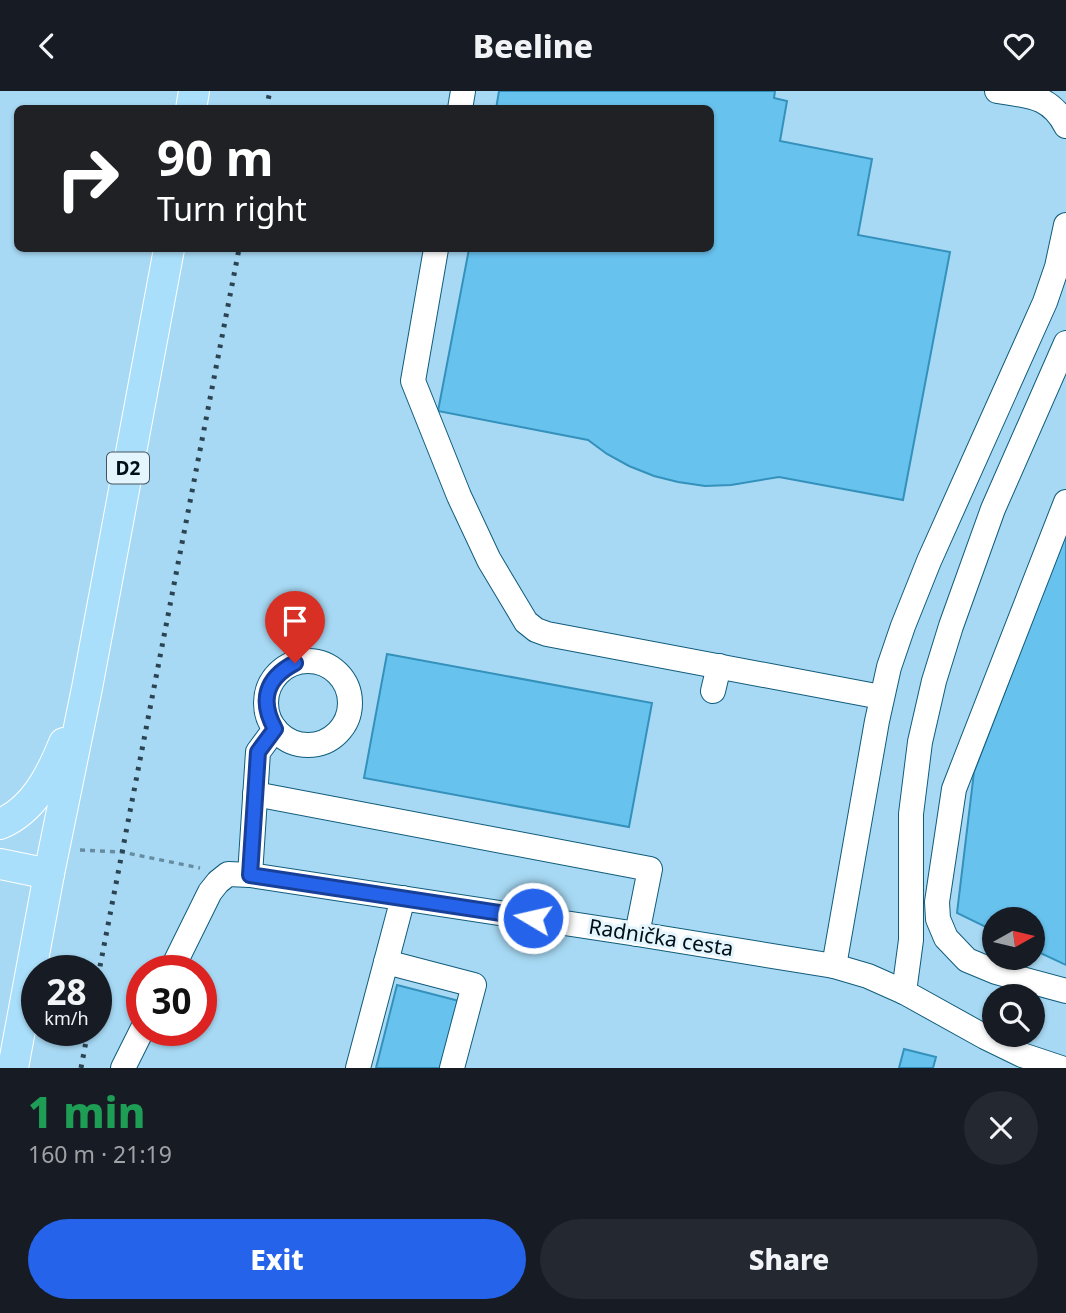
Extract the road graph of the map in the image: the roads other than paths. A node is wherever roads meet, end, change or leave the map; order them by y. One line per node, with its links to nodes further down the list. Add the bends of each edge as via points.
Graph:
1 (997, 91): 2 (street, via 1038,98 1060,115)
2 (1066, 126)
3 (1066, 225): 11 (street, via 1045,302 929,561)
4 (168, 252): 9 (main road, D2)
5 (436, 252): 8 (street, via 414,381 484,550 526,622 547,634)
6 (1066, 343): 24 (street, via 993,509 934,681 911,814 911,940)
7 (1066, 502): 23 (street, via 954,789 937,902 946,938 967,960)
8 (719, 666): 10 (street); 11 (street)
9 (87, 688): 14 (main road, via 38,792); 15 (main road, D2)
10 (713, 691)
11 (881, 697): 22 (street)
12 (275, 729): 13 (street, via 258,752)
13 (255, 794): 17 (street); 19 (street, via 650,869)
14 (0, 825): 15 (main road, via 38,836)
15 (51, 863): 16 (main road); 26 (main road, D2)
16 (0, 864)
17 (239, 874): 18 (street, Radnička cesta); 20 (street, via 218,882 210,892)
18 (403, 898): 19 (street, Radnička cesta); 21 (street)
19 (637, 934): 22 (street, Radnička cesta)
20 (179, 955)
21 (386, 962): 28 (street); 29 (street, via 474,985)
22 (834, 966): 24 (street, Radnička cesta)
23 (1066, 991)
24 (904, 992): 30 (street, Radnička cesta, via 1022,1055)
25 (134, 1046): 27 (street)
26 (13, 1068)
27 (123, 1068)
28 (358, 1068)
29 (452, 1068)
30 (1061, 1068)

